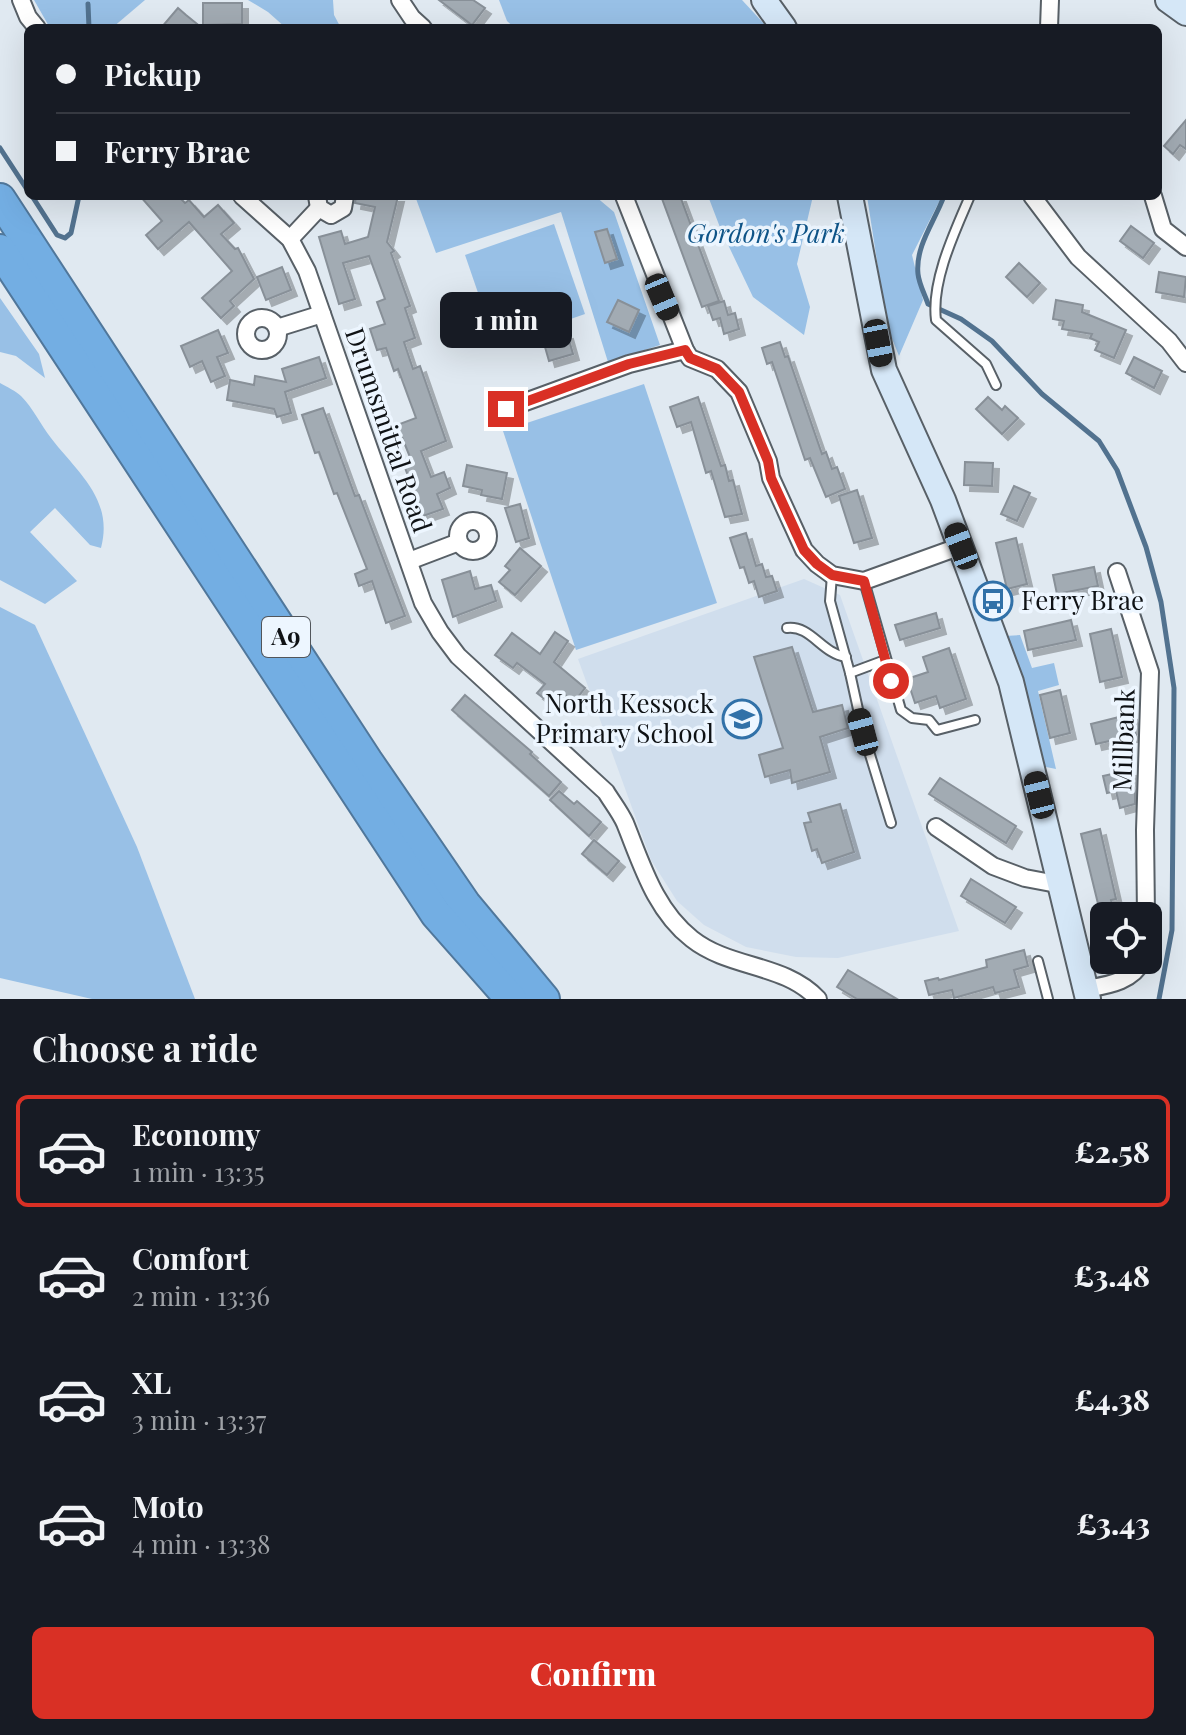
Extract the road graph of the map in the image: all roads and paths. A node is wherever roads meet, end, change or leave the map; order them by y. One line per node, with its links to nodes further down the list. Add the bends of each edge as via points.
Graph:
1 (21, 0): 7 (street)
2 (400, 0): 8 (street)
3 (764, 0): 9 (street)
4 (1048, 0): 10 (street)
5 (1168, 0): 6 (street)
6 (1186, 13)
7 (34, 24)
8 (419, 24)
9 (781, 24)
10 (1052, 24)
11 (0, 199): 48 (highway, A9, via 376,774 465,904)
12 (246, 200): 20 (street, Drumsmittal Road)
13 (344, 200): 19 (street, via 336,214 324,213)
14 (626, 200): 25 (street)
15 (851, 200): 30 (street, via 884,370)
16 (968, 200): 27 (lane, via 947,255 936,320 986,364)
17 (1035, 200): 26 (street, via 1078,257)
18 (1154, 200): 21 (street, via 1163,229)
19 (318, 202): 20 (street)
20 (290, 239): 23 (street, Drumsmittal Road)
21 (1186, 247)
22 (0, 250): 47 (highway, A9, via 436,914)
23 (322, 314): 24 (street, Drumsmittal Road); 31 (street, Drumsmittal Road)
24 (277, 328)
25 (685, 350): 28 (street, via 629,364); 33 (street, via 690,358 717,369 739,392 804,550)
26 (1186, 363)
27 (996, 385)
28 (506, 409)
29 (459, 542): 31 (street, Drumsmittal Road)
30 (961, 546): 34 (street); 42 (street, via 1011,682)
31 (409, 561): 49 (street, Drumsmittal Road, via 423,603 458,656 606,792 666,913 692,939 720,955 783,974)
32 (1117, 572): 43 (street, Millbank, via 1150,672)
33 (832, 575): 34 (street); 36 (lane, via 830,601)
34 (864, 581): 37 (lane)
35 (787, 628): 36 (lane, via 803,630 834,655)
36 (846, 657): 38 (lane)
37 (885, 660): 38 (lane); 39 (lane, via 901,710 912,718 929,720 937,730)
38 (850, 673): 40 (lane)
39 (975, 720)
40 (891, 823)
41 (936, 827): 42 (street, via 993,866)
42 (1062, 885): 46 (street)
43 (1146, 902)
44 (1038, 961): 50 (lane)
45 (1132, 974): 46 (street)
46 (1087, 994)
47 (511, 999)
48 (544, 999)
49 (818, 999)
50 (1048, 999)

